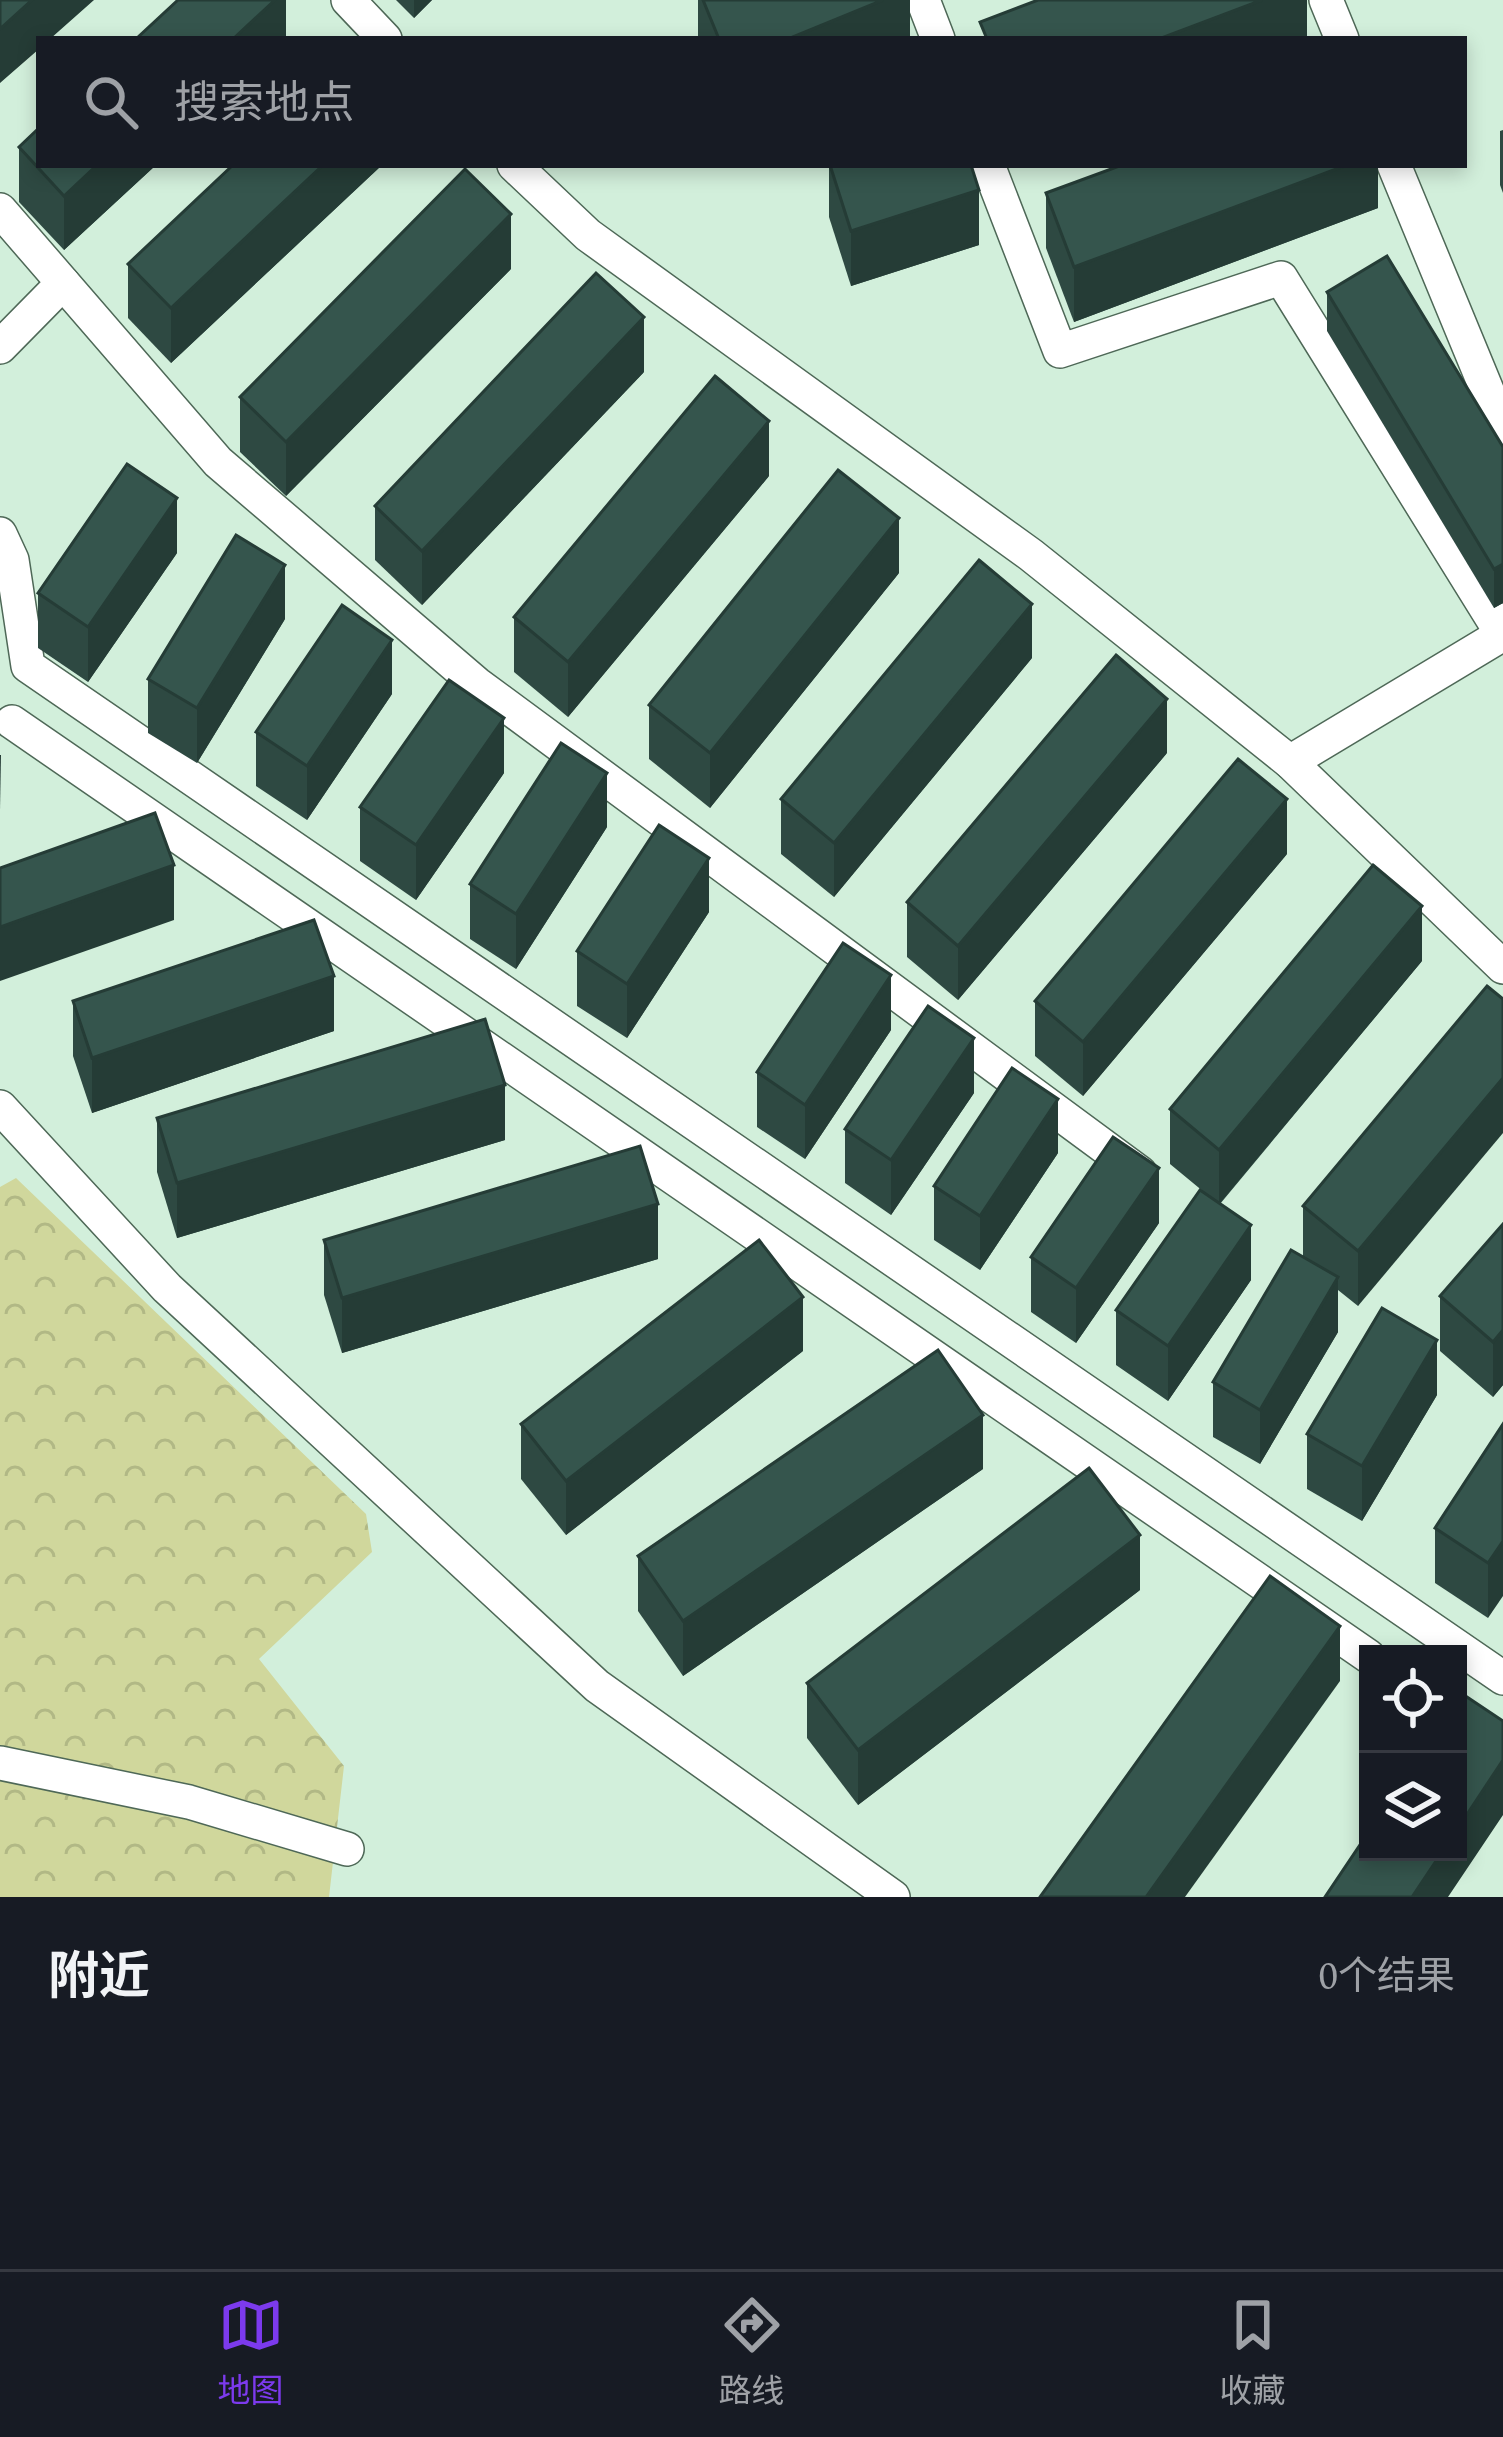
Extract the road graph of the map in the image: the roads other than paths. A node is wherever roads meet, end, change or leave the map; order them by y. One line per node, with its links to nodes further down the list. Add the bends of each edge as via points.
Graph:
1 (348, 0): 4 (street)
2 (923, 0): 5 (street)
3 (1326, 0): 6 (street)
4 (382, 36)
5 (937, 36)
6 (1341, 36)
7 (517, 168): 17 (street, via 588,235 1031,555)
8 (989, 168): 15 (street, via 1060,351 1282,278)
9 (1395, 168): 13 (street)
10 (0, 210): 11 (street)
11 (63, 283): 12 (street); 20 (street, via 218,462 477,684)
12 (0, 347)
13 (1503, 429)
14 (0, 534): 22 (street, via 12,560 28,666)
15 (1503, 634): 17 (street)
16 (12, 722): 21 (street)
17 (1290, 762): 18 (street)
18 (1503, 967)
19 (0, 1107): 25 (street, via 167,1288 597,1686)
20 (1153, 1183)
21 (1359, 1650)
22 (1503, 1678)
23 (0, 1763): 24 (street, via 189,1802)
24 (346, 1849)
25 (893, 1897)

